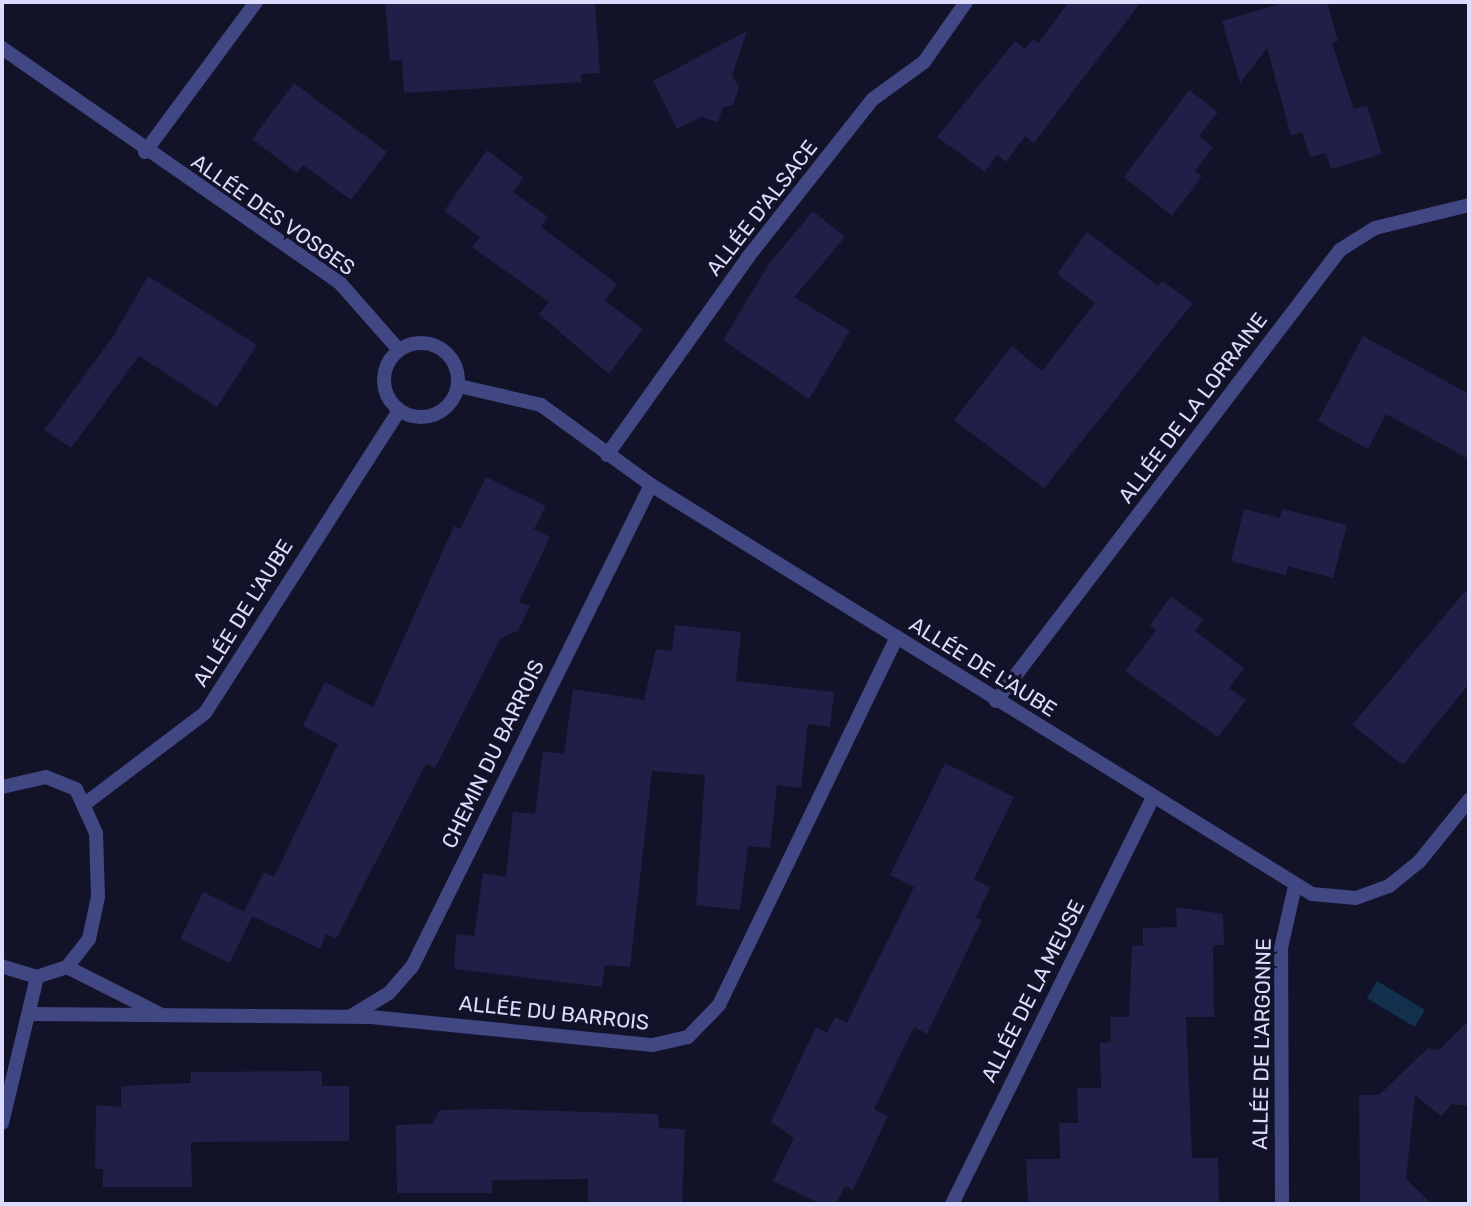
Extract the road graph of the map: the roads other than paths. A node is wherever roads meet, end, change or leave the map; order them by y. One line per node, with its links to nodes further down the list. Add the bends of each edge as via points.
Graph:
1 (256, 2): 4 (street)
2 (966, 2): 9 (street, ALLÉE D'ALSACE, via 924,62 873,99 748,257)
3 (2, 48): 4 (street, ALLÉE DES VOSGES)
4 (145, 152): 6 (street, ALLÉE DES VOSGES, via 340,284)
5 (1469, 205): 12 (street, ALLÉE DE LA LORRAINE, via 1375,228 1340,250)
6 (399, 350): 7 (street, via 414,342 443,349); 8 (street, via 383,380)
7 (458, 386): 8 (street, via 449,405 432,416); 9 (street, ALLÉE DE L'AUBE, via 541,405)
8 (399, 411): 16 (street, ALLÉE DE L'AUBE, via 205,713)
9 (607, 455): 10 (street, ALLÉE DE L'AUBE)
10 (651, 485): 11 (street, ALLÉE DE L'AUBE); 23 (street, CHEMIN DU BARROIS, via 412,967 389,993)
11 (897, 637): 12 (street, ALLÉE DE L'AUBE); 23 (street, ALLÉE DU BARROIS, via 719,1005 688,1037 653,1045)
12 (996, 701): 14 (street, ALLÉE DE L'AUBE)
13 (2, 787): 16 (street, via 46,777 62,780)
14 (1153, 798): 17 (street, ALLÉE DE L'AUBE); 25 (street, ALLÉE DE LA MEUSE)
15 (1469, 800): 17 (street, ALLÉE DE L'AUBE, via 1419,862 1390,887 1356,898 1326,898)
16 (86, 803): 19 (street, via 96,833 96,920 82,953)
17 (1295, 887): 26 (street, ALLÉE DE L'ARGONNE, via 1281,948)
18 (2, 966): 20 (street)
19 (68, 967): 20 (street); 22 (street, ALLÉE DU BARROIS)
20 (37, 977): 21 (street)
21 (33, 1014): 22 (street, ALLÉE DU BARROIS); 24 (street)
22 (172, 1018): 23 (street, ALLÉE DU BARROIS)
23 (346, 1018)
24 (2, 1123)
25 (953, 1204)
26 (1282, 1204)

